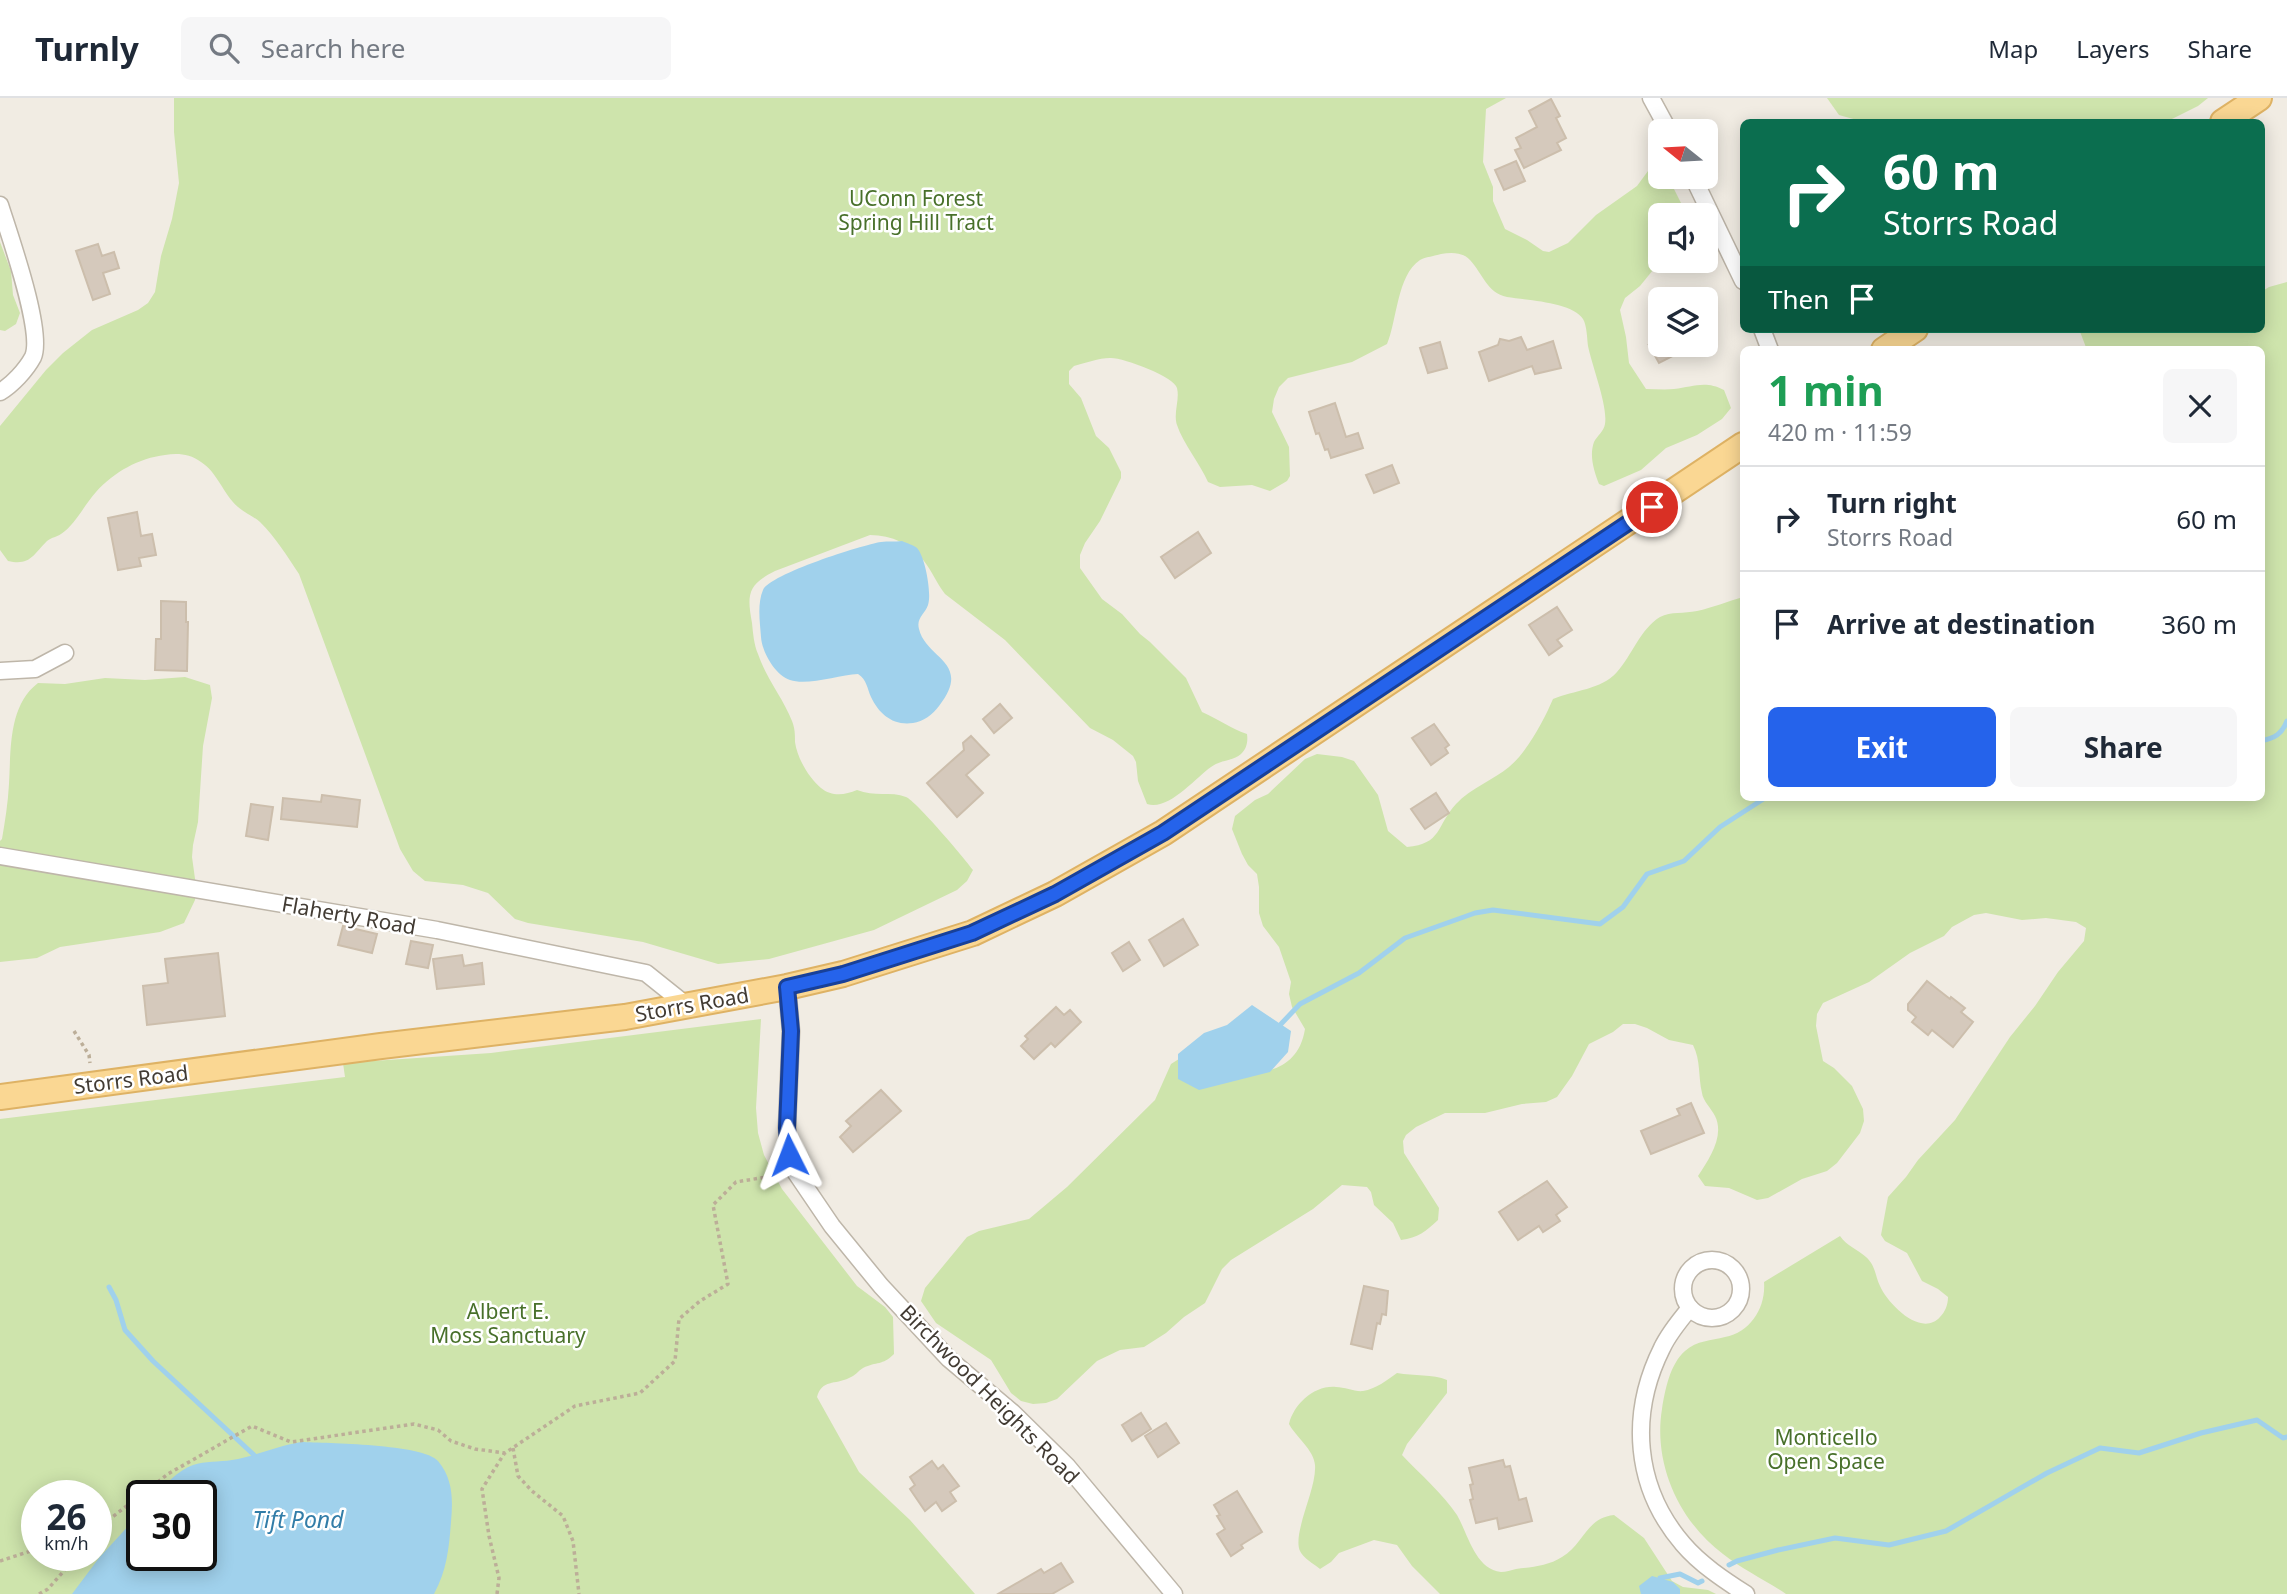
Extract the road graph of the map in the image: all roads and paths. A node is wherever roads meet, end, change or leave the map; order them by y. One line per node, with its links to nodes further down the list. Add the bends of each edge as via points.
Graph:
1 (1651, 98): 3 (street)
2 (2259, 98): 4 (main road)
3 (1662, 119)
4 (2228, 119)
5 (1699, 189): 7 (street)
6 (0, 205): 10 (street, via 33,315 34,355)
7 (1740, 275)
8 (1909, 333): 9 (main road)
9 (1890, 346)
10 (0, 392)
11 (1740, 447): 15 (main road, Storrs Road, via 1163,833 1055,894 972,933)
12 (65, 653): 13 (street, via 35,669)
13 (0, 671)
14 (0, 856): 16 (street, Flaherty Road, via 437,930 646,973)
15 (787, 987): 16 (main road, Storrs Road); 20 (street, Birchwood Heights Road, via 791,1031 787,1128)
16 (686, 1005): 19 (main road, Storrs Road, via 625,1017)
17 (74, 1031): 18 (path, via 89,1055)
18 (90, 1069)
19 (0, 1097)
20 (796, 1173): 22 (path, via 736,1182 713,1205 727,1284 680,1319 676,1361 640,1393 575,1406); 31 (street, Birchwood Heights Road, via 832,1227 881,1286 949,1359 1067,1466)
21 (1690, 1308): 32 (street, via 1662,1347 1650,1379 1640,1425 1644,1468 1657,1507 1684,1545)
22 (513, 1448): 23 (path); 30 (path, via 518,1476 563,1516 573,1541)
23 (505, 1453): 24 (path, via 475,1449 451,1441 438,1430 414,1424 291,1442 252,1426 168,1474); 29 (path, via 482,1489 499,1578)
24 (112, 1518)
25 (21, 1554): 26 (path)
26 (0, 1561)
27 (64, 1571): 28 (path)
28 (39, 1594)
29 (497, 1594)
30 (579, 1594)
31 (1174, 1594)
32 (1746, 1594)

